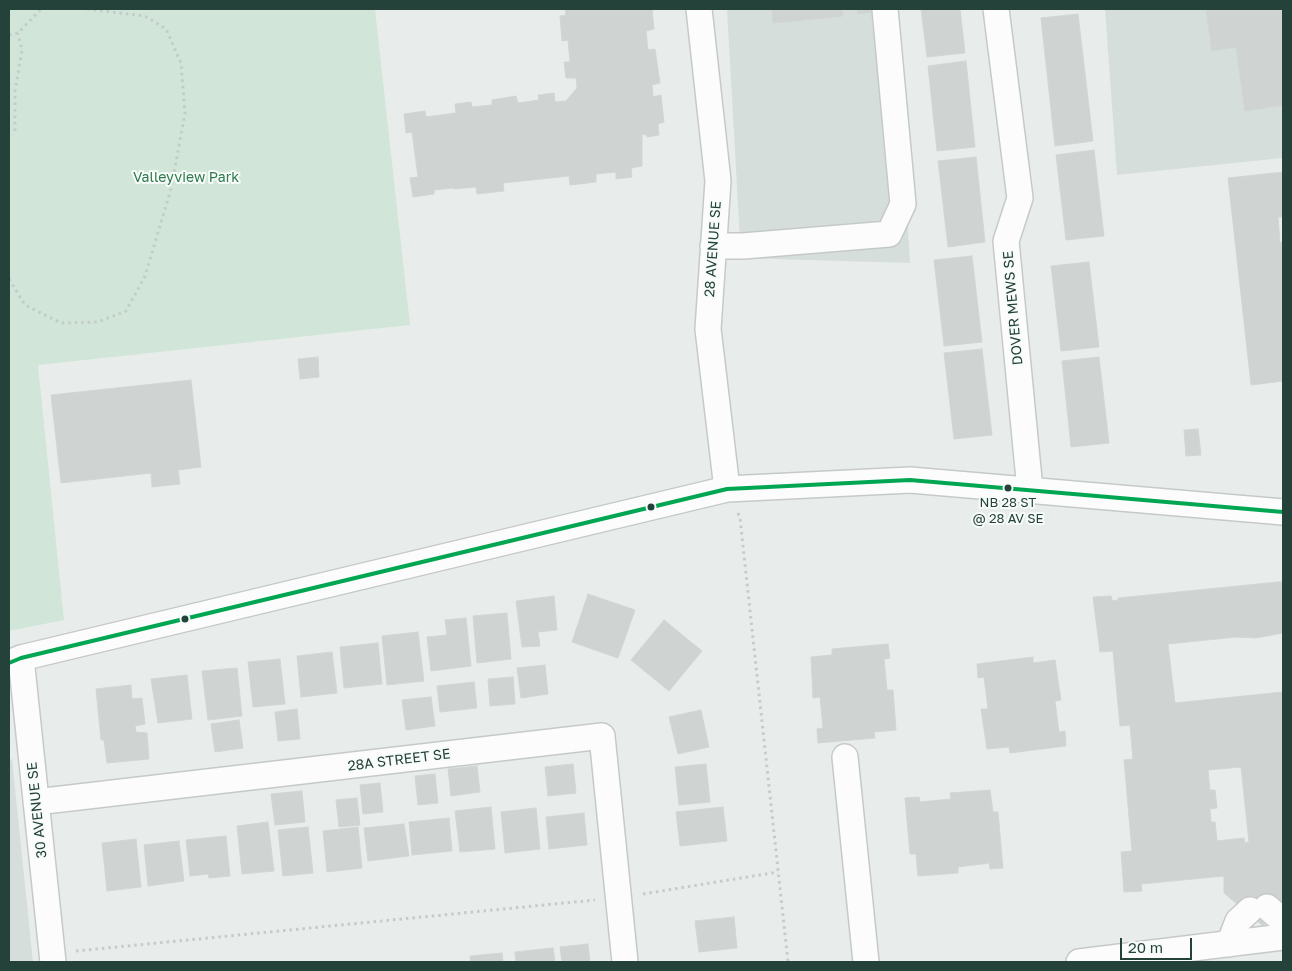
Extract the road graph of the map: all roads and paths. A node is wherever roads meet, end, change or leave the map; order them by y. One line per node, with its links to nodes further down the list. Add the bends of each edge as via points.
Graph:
1 (41, 9): 6 (path)
2 (86, 9): 10 (path, via 145,16 166,29 181,63 185,112 171,189 145,276 126,311 98,322 60,323 25,305)
3 (699, 9): 9 (street, 28 AVENUE SE, via 718,181)
4 (885, 9): 9 (street, via 903,204 889,234)
5 (996, 9): 12 (street, DOVER MEWS SE, via 1020,198 1006,242)
6 (18, 32): 7 (path); 8 (path, via 22,50 15,91)
7 (9, 35)
8 (15, 131)
9 (714, 246): 11 (street, 28 AVENUE SE, via 708,329)
10 (9, 279)
11 (727, 490): 12 (street, via 910,480); 14 (street); 17 (path, via 740,518)
12 (1030, 490): 13 (street)
13 (1283, 512)
14 (15, 660): 16 (street, 30 AVENUE SE)
15 (845, 757): 26 (street)
16 (36, 802): 18 (street, 28A STREET SE, via 602,736); 22 (street, 30 AVENUE SE)
17 (778, 872): 18 (path); 25 (path)
18 (619, 898): 22 (path); 24 (street)
19 (1267, 913): 21 (street, via 1238,921)
20 (1283, 937): 21 (street)
21 (1229, 944): 23 (street)
22 (52, 958)
23 (1152, 958): 27 (street)
24 (625, 962)
25 (788, 962)
26 (866, 962)
27 (1079, 962)

